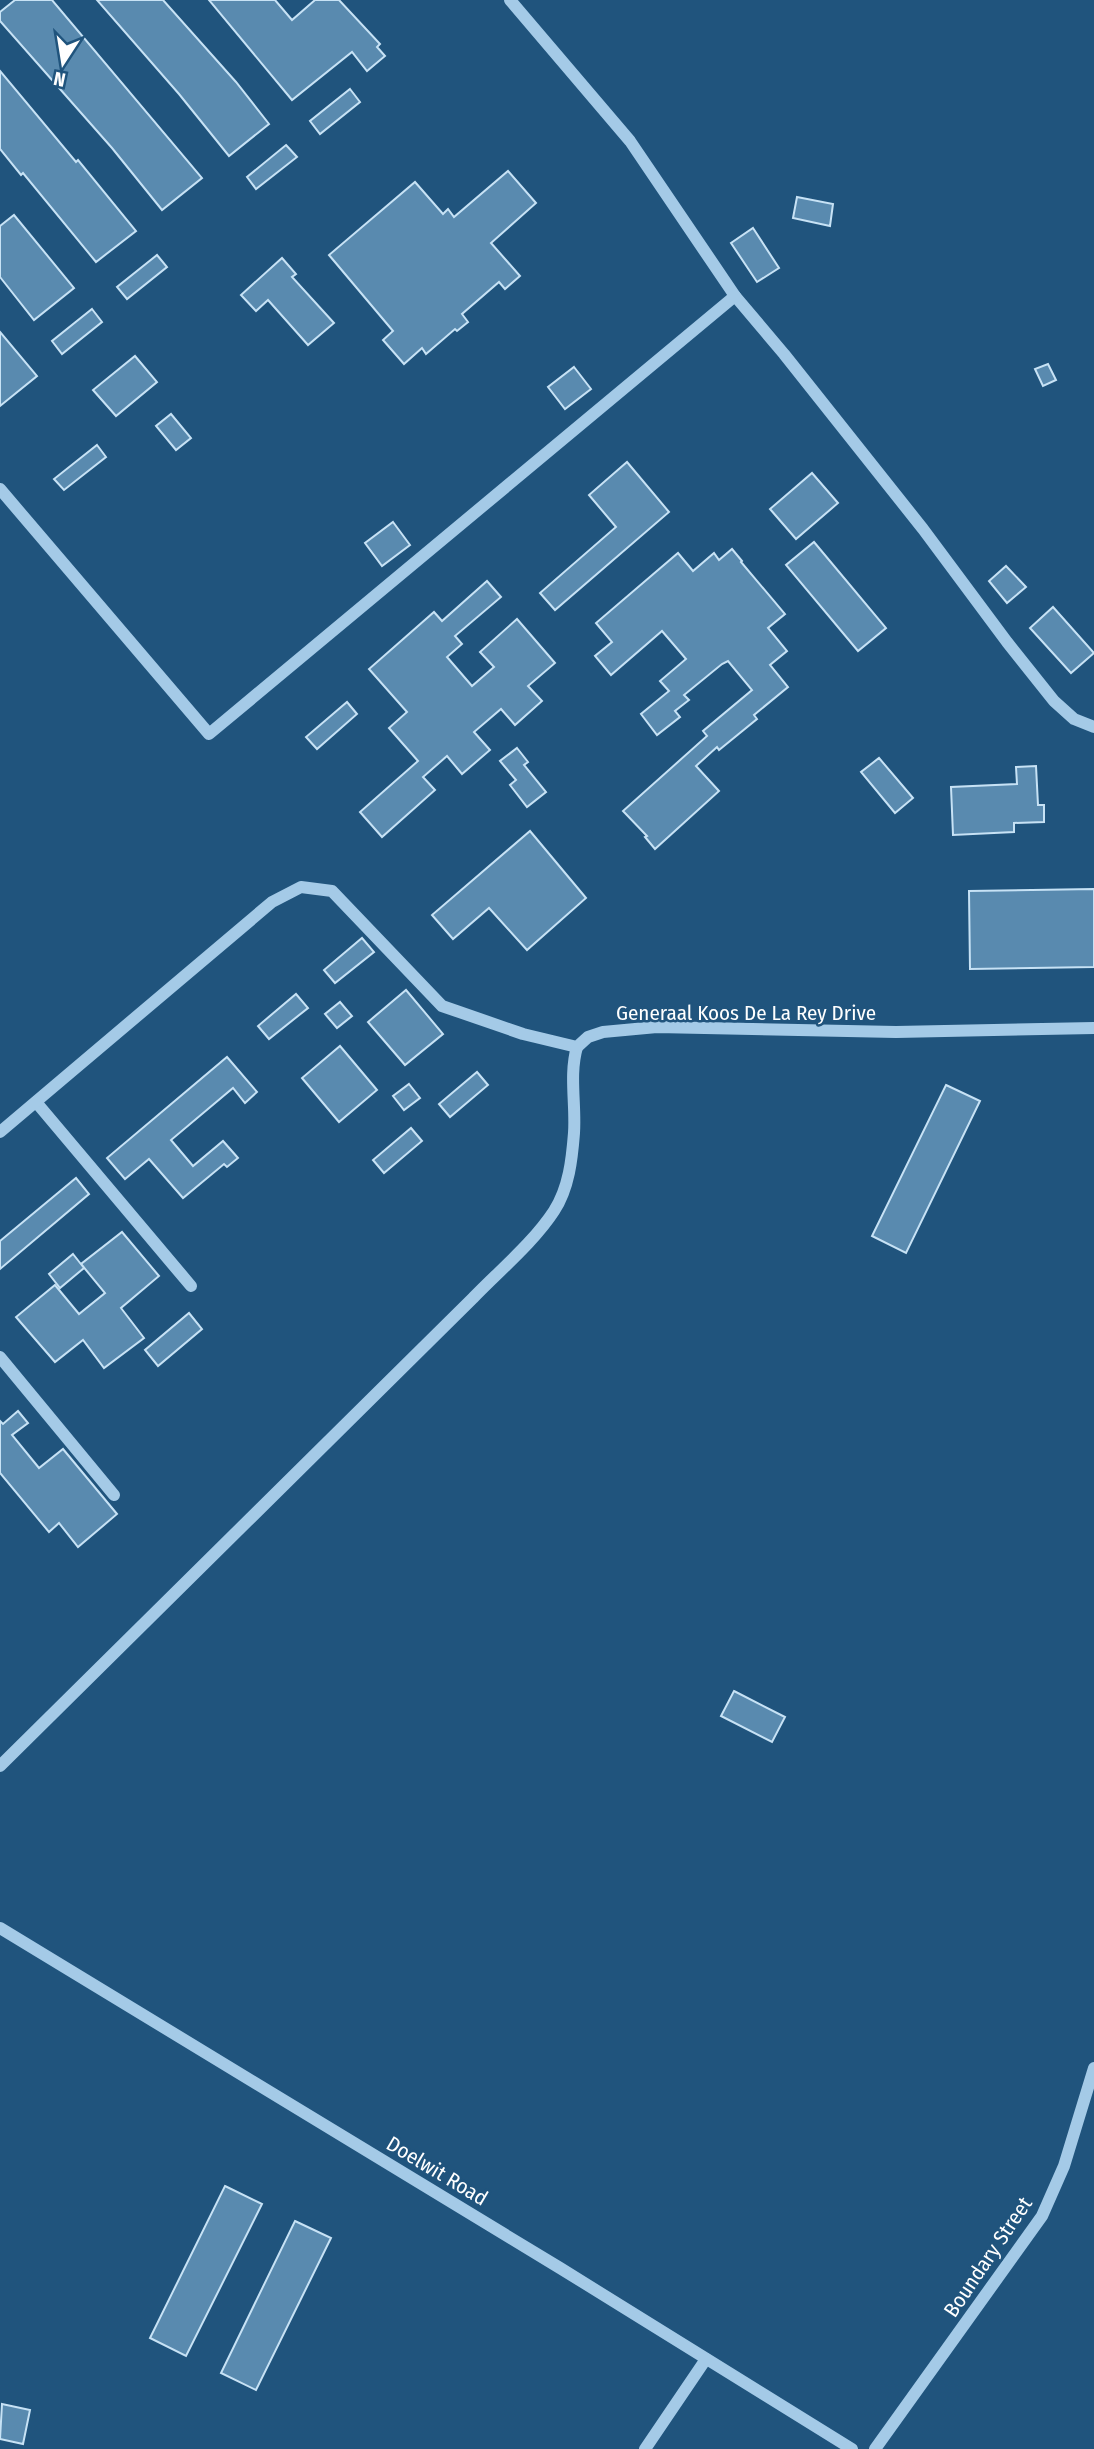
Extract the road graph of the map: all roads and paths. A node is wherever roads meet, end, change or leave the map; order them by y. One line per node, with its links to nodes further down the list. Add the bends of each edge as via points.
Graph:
1 (510, 0): 2 (street, via 630,141)
2 (735, 296): 3 (street, via 209,734); 4 (street, via 1054,701 1074,719)
3 (0, 489)
4 (1094, 727)
5 (1094, 1028): 6 (street, Generaal Koos De La Rey Drive, via 896,1032 657,1027 603,1032)
6 (578, 1047): 7 (street, via 442,1006 332,891 301,887 272,902); 12 (street, via 573,1060 574,1131 568,1179 555,1210)
7 (36, 1102): 8 (street); 9 (street)
8 (0, 1132)
9 (191, 1286)
10 (0, 1357): 11 (street)
11 (114, 1495)
12 (0, 1766)
13 (0, 1928): 15 (street, Doelwit Road)
14 (1094, 2068): 18 (street, Boundary Street, via 1064,2166 1042,2216)
15 (706, 2359): 16 (street); 17 (street, Doelwit Road)
16 (645, 2449)
17 (852, 2449)
18 (875, 2449)

